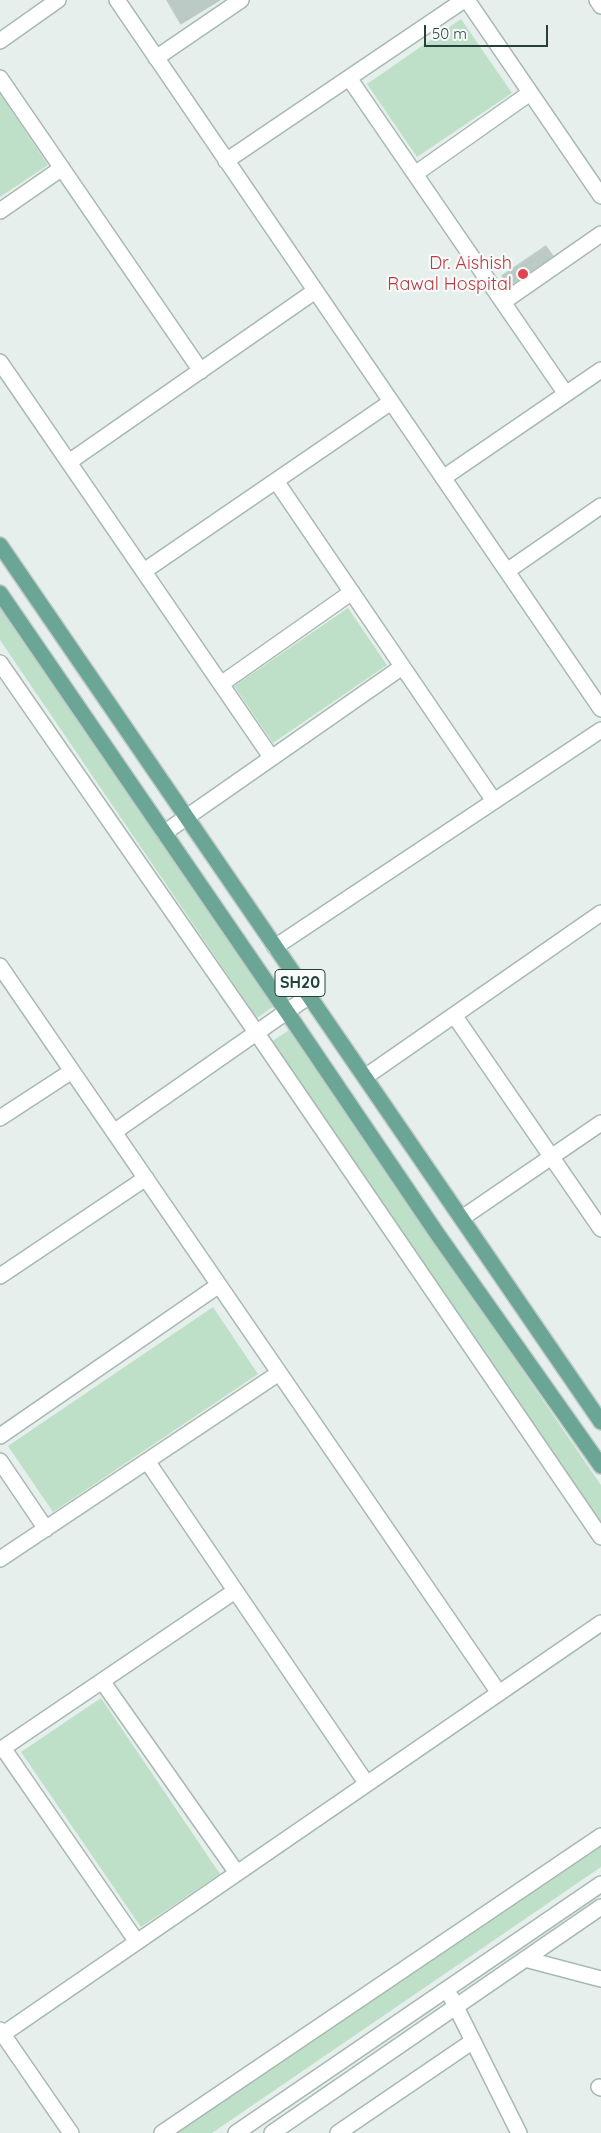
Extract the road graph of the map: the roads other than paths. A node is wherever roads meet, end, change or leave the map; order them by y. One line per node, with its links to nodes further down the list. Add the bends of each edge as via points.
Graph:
1 (58, 0): 7 (street)
2 (116, 0): 8 (street)
3 (241, 0): 8 (street)
4 (466, 0): 10 (street); 11 (street)
5 (597, 0): 6 (street)
6 (601, 6)
7 (0, 40)
8 (156, 58): 12 (street)
9 (0, 78): 13 (street)
10 (349, 78): 12 (street); 14 (street)
11 (530, 92): 14 (street); 15 (street)
12 (226, 161): 18 (street)
13 (62, 168): 16 (street); 22 (street)
14 (415, 174): 19 (street)
15 (601, 196)
16 (0, 211)
17 (601, 234): 19 (street)
18 (315, 291): 22 (street); 24 (street)
19 (503, 302): 23 (street)
20 (0, 362): 25 (street)
21 (601, 370): 23 (street)
22 (201, 371): 25 (street)
23 (566, 394): 26 (street)
24 (391, 402): 26 (street); 27 (street)
25 (69, 462): 30 (street)
26 (443, 478): 31 (street)
27 (276, 481): 30 (street); 32 (street)
28 (601, 506): 31 (street)
29 (0, 545): 41 (main road, SH20)
30 (144, 571): 36 (street)
31 (507, 572): 37 (street)
32 (352, 592): 35 (street); 36 (street)
33 (0, 593): 42 (main road, SH20)
34 (0, 663): 49 (street)
35 (402, 667): 39 (street); 40 (street)
36 (221, 684): 39 (street)
37 (601, 709)
38 (601, 730): 40 (street)
39 (272, 757): 41 (street)
40 (494, 802): 44 (street)
41 (186, 816): 42 (street); 44 (main road, SH20)
42 (164, 832): 47 (main road, SH20)
43 (601, 913): 48 (street)
44 (276, 947): 46 (main road, SH20)
45 (0, 966): 50 (street)
46 (309, 996): 47 (street); 51 (main road, SH20)
47 (287, 1012): 49 (street); 66 (main road, SH20, via 438,1236)
48 (454, 1015): 51 (street); 55 (street)
49 (256, 1032): 54 (street); 68 (street)
50 (72, 1070): 52 (street); 54 (street)
51 (365, 1077): 57 (main road, SH20)
52 (0, 1118)
53 (601, 1123): 55 (street)
54 (114, 1132): 56 (street)
55 (552, 1157): 57 (street); 58 (street)
56 (146, 1178): 59 (street); 60 (street)
57 (462, 1218): 62 (main road, SH20)
58 (601, 1229)
59 (0, 1276)
60 (219, 1285): 61 (street); 63 (street)
61 (279, 1373): 65 (street); 73 (street)
62 (601, 1422)
63 (0, 1436)
64 (0, 1461): 67 (street)
65 (147, 1461): 67 (street); 70 (street)
66 (601, 1466)
67 (46, 1529): 69 (street)
68 (601, 1537)
69 (0, 1559)
70 (236, 1591): 72 (street); 75 (street)
71 (601, 1623): 73 (street)
72 (102, 1681): 74 (street); 77 (street)
73 (499, 1693): 75 (street)
74 (1, 1749): 80 (street)
75 (367, 1784): 77 (street)
76 (601, 1836): 88 (street)
77 (237, 1874): 80 (street)
78 (601, 1884): 83 (street)
79 (601, 1907): 81 (street)
80 (137, 1942): 85 (street)
81 (525, 1959): 82 (street); 84 (street)
82 (601, 1979)
83 (447, 1989): 84 (street); 89 (street)
84 (456, 2007): 86 (street); 90 (street)
85 (2, 2032): 87 (street)
86 (473, 2041): 91 (street); 92 (street)
87 (71, 2133)
88 (162, 2133)
89 (236, 2133)
90 (272, 2133)
91 (338, 2133)
92 (518, 2133)

